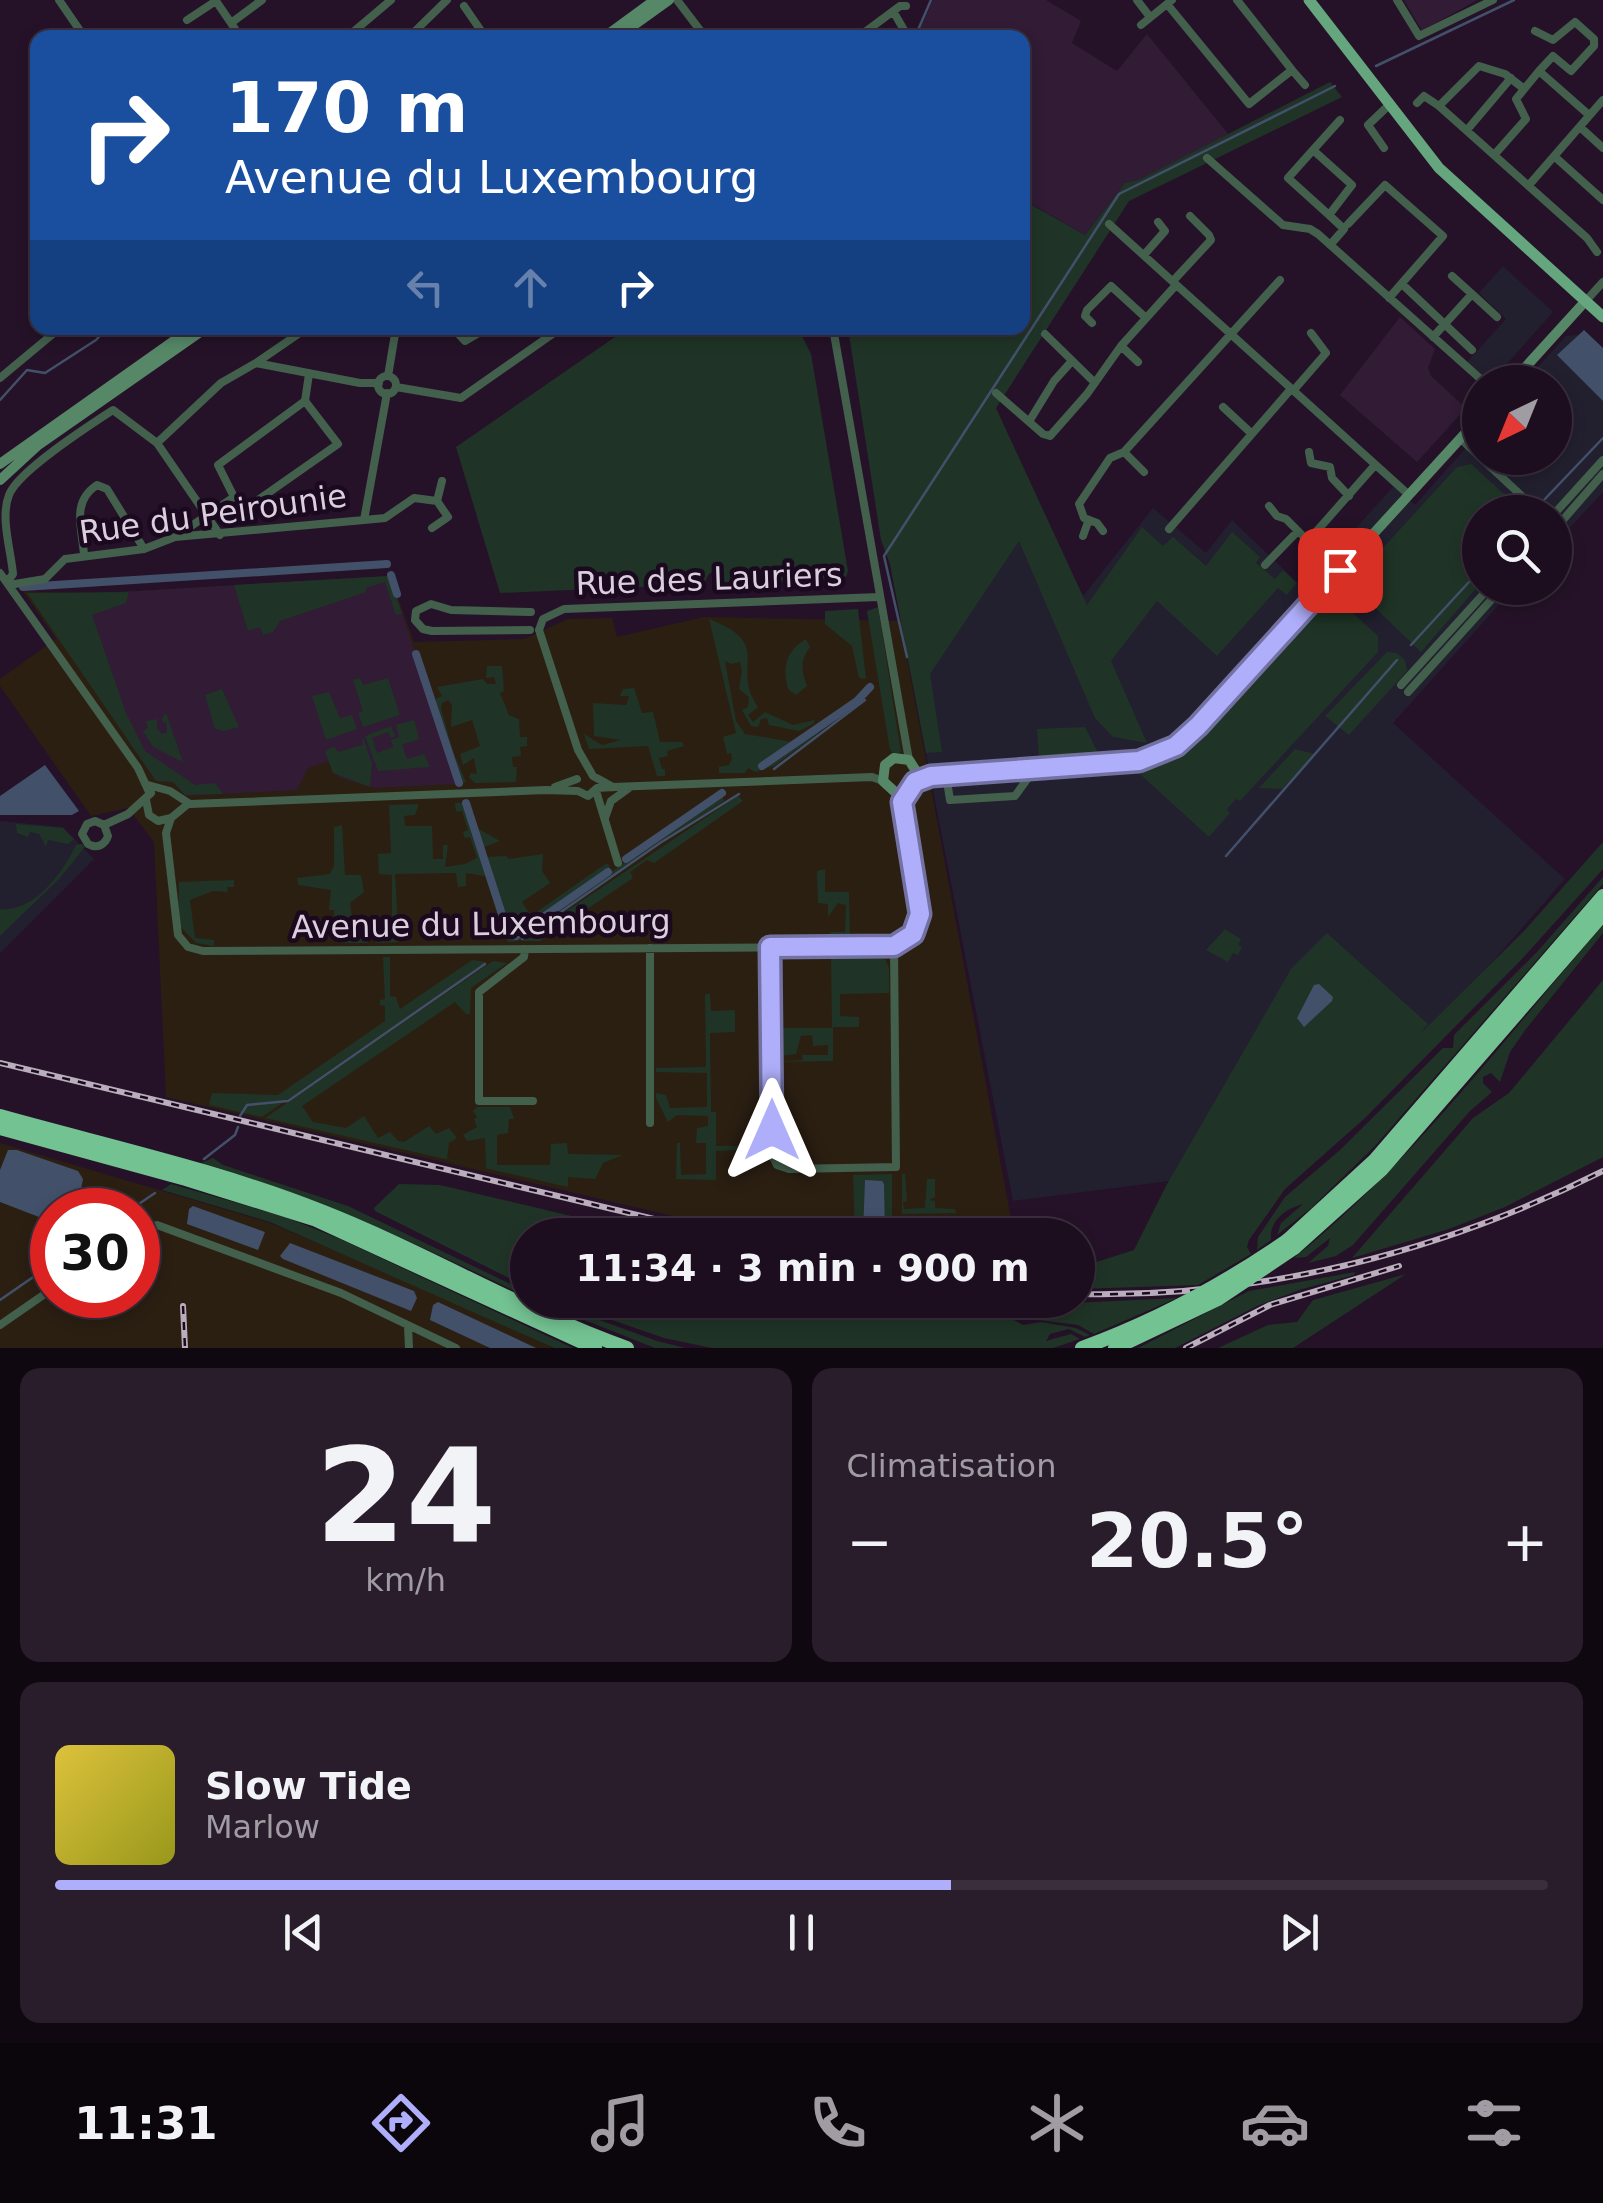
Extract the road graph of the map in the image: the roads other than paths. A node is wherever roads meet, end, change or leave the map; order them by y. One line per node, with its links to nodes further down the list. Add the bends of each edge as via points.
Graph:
1 (59, 0): 21 (street)
2 (262, 0): 18 (street)
3 (392, 0): 23 (street)
4 (447, 0): 24 (street)
5 (677, 0): 28 (street)
6 (1137, 0): 16 (street)
7 (1237, 0): 33 (street)
8 (1309, 0): 42 (main road)
9 (1397, 0): 10 (street, via 1419,36)
10 (1493, 0)
11 (660, 1): 26 (street); 27 (street)
12 (1170, 2): 16 (street); 33 (street, via 1247,106)
13 (464, 6): 25 (street)
14 (906, 6): 15 (street)
15 (893, 11): 20 (street); 31 (street)
16 (1150, 17): 19 (street)
17 (187, 20): 18 (street, via 216,1)
18 (231, 23): 22 (street)
19 (1141, 25)
20 (874, 26): 29 (street); 30 (street)
21 (80, 30)
22 (236, 30)
23 (356, 30)
24 (416, 30)
25 (480, 30)
26 (615, 30)
27 (626, 30)
28 (700, 30)
29 (868, 30)
30 (877, 30)
31 (902, 30)
32 (1535, 31): 35 (street, via 1553,40 1575,22 1594,39)
33 (1292, 70): 37 (street)
34 (1539, 71): 35 (street, via 1553,56); 38 (street); 39 (street)
35 (1571, 71): 38 (street)
36 (1510, 78): 39 (street); 43 (street, via 1479,66); 47 (street)
37 (1305, 85)
38 (1557, 87): 44 (street)
39 (1523, 88): 51 (street, via 1516,103 1526,119)
40 (1603, 100): 44 (street)
41 (1417, 103): 43 (street, via 1424,96)
42 (1389, 105): 48 (street, via 1368,125); 71 (main road, via 1439,168)
43 (1439, 106): 47 (street)
44 (1590, 116): 46 (street)
45 (1340, 120): 50 (street)
46 (1580, 127): 49 (street); 52 (street)
47 (1467, 130): 51 (street)
48 (1384, 148)
49 (1603, 148)
50 (1314, 150): 56 (street, via 1352,185); 56 (street, via 1288,178)
51 (1494, 154): 54 (street)
52 (1554, 156): 54 (street); 55 (street)
53 (1207, 158): 61 (street, via 1283,225 1310,229)
54 (1528, 185): 62 (street)
55 (1603, 200)
56 (1329, 215): 61 (street, via 1344,229)
57 (1190, 216): 67 (street, via 1211,240)
58 (1158, 222): 63 (street, via 1165,231)
59 (1109, 224): 63 (street)
60 (1348, 224): 68 (street, via 1385,186 1440,234)
61 (1330, 245): 70 (street)
62 (1597, 252)
63 (1144, 255): 67 (street)
64 (1452, 276): 69 (street)
65 (1280, 280): 87 (street)
66 (1603, 282): 71 (street)
67 (1174, 283): 74 (street); 87 (street)
68 (1402, 284): 70 (street); 76 (street)
69 (1472, 294): 72 (street); 76 (street)
70 (1389, 298): 88 (street)
71 (1583, 304): 73 (main road); 77 (main road); 95 (street)
72 (1497, 317)
73 (1603, 317)
74 (1146, 318): 75 (street, via 1110,286 1087,310); 89 (street)
75 (1092, 323)
76 (1444, 325): 88 (street); 90 (street)
77 (1603, 328)
78 (1310, 333): 102 (street, via 1326,353)
79 (1045, 334): 91 (street)
80 (52, 335): 98 (street)
81 (182, 335): 115 (street)
82 (196, 335): 121 (street, via 37,446)
83 (297, 335): 93 (street)
84 (395, 335): 97 (street)
85 (552, 335): 101 (street, via 461,398)
86 (834, 335): 148 (street)
87 (1229, 335): 102 (street); 111 (street)
88 (1433, 337): 94 (street)
89 (1120, 346): 92 (street); 99 (street)
90 (1472, 350)
91 (1071, 362): 99 (street); 107 (street)
92 (1138, 362)
93 (256, 364): 96 (street); 110 (street, via 221,383)
94 (1465, 365)
95 (1527, 365)
96 (309, 374): 100 (street); 105 (street)
97 (388, 376): 100 (street); 101 (street)
98 (0, 378)
99 (1094, 382): 107 (street, via 1050,436)
100 (379, 383): 103 (street)
101 (396, 387): 103 (street)
102 (1292, 390): 108 (street); 116 (street)
103 (386, 393): 132 (street, Rue du Peirounie)
104 (996, 393): 107 (street)
105 (305, 401): 127 (street, via 218,465); 127 (street, via 338,444 251,505)
106 (1223, 407): 108 (street)
107 (1030, 420)
108 (1251, 434): 113 (street)
109 (1460, 438): 123 (street)
110 (157, 444): 131 (street); 147 (street, via 113,410 40,462 11,491)
111 (1124, 452): 118 (street); 133 (street, via 1110,458 1079,504)
112 (1309, 452): 126 (street, via 1312,463 1330,467 1335,484)
113 (1229, 460): 117 (street); 135 (street)
114 (1603, 460): 125 (street)
115 (0, 464)
116 (1375, 465): 123 (street); 126 (street)
117 (1240, 470)
118 (1144, 472)
119 (1603, 474): 130 (street)
120 (1500, 475): 124 (street)
121 (0, 480)
122 (442, 480): 128 (street)
123 (1409, 495): 145 (street)
124 (1521, 495)
125 (1571, 495)
126 (1349, 496): 141 (street)
127 (234, 497): 131 (street)
128 (437, 501): 132 (street, via 414,498 385,518); 134 (street, via 448,517)
129 (1269, 506): 137 (street)
130 (1572, 509)
131 (206, 514): 138 (street); 140 (street)
132 (364, 520): 138 (street, Rue du Peirounie)
133 (1088, 522): 136 (street); 139 (street)
134 (432, 528)
135 (1169, 530)
136 (1103, 531)
137 (1298, 532): 141 (street); 144 (street)
138 (220, 535): 140 (street, Rue du Peirounie)
139 (1082, 536)
140 (176, 537): 142 (street, Rue du Peirounie)
141 (1308, 541): 145 (street)
142 (144, 549): 143 (street, Rue du Peirounie); 143 (street, via 107,489 97,485 80,502)
143 (84, 555): 147 (street, Rue du Peirounie, via 65,559 44,579)
144 (1264, 566)
145 (1340, 570): 156 (street, via 1176,746 1139,761)
146 (0, 572): 147 (street)
147 (8, 584): 166 (street)
148 (879, 597): 152 (street, Rue des Lauriers, via 564,610); 155 (street)
149 (1474, 605): 150 (street, via 1404,689)
150 (1486, 605)
151 (530, 612): 152 (street, Rue des Lauriers); 153 (street, Rue des Lauriers, via 524,622); 153 (street, Rue des Lauriers, via 431,604 416,611 415,620 432,630)
152 (543, 619): 153 (street, Rue des Lauriers)
153 (534, 630): 154 (street)
154 (578, 750): 158 (street); 159 (street)
155 (906, 756): 160 (street, via 889,761); 161 (street)
156 (1034, 770): 157 (street); 157 (street, via 1015,796 950,800)
157 (946, 775): 161 (street)
158 (594, 777): 159 (street); 162 (street); 165 (street)
159 (578, 778): 164 (street); 167 (street)
160 (882, 779): 161 (street, via 901,792); 163 (street); 169 (street)
161 (914, 781): 169 (street)
162 (613, 787): 163 (street); 165 (street)
163 (632, 787): 175 (street, via 611,801)
164 (546, 790): 167 (street); 170 (street)
165 (594, 791): 167 (street); 175 (street)
166 (151, 792): 168 (street, via 170,791); 171 (street); 172 (street)
167 (578, 792)
168 (176, 798): 170 (street); 173 (street)
169 (902, 802): 181 (street, via 920,914 913,934)
170 (188, 804): 173 (street)
171 (147, 812): 172 (street); 174 (street)
172 (128, 814): 176 (street)
173 (174, 815): 174 (street); 177 (street, Avenue du Luxembourg)
174 (158, 821): 177 (street)
175 (604, 823): 178 (street)
176 (104, 825)
177 (166, 832): 184 (street, Avenue du Luxembourg, via 173,917 188,947)
178 (618, 863)
179 (1603, 896): 190 (highway, via 1385,1148)
180 (1603, 914): 190 (highway, via 1382,1169)
181 (894, 946): 182 (street, Avenue du Luxembourg); 182 (street, via 896,1167 788,1168 777,1165 771,1153)
182 (770, 947): 183 (street, Avenue du Luxembourg)
183 (650, 948): 184 (street, Avenue du Luxembourg); 187 (street)
184 (525, 949): 185 (street, via 524,958 479,992 478,1100)
185 (533, 1102)
186 (0, 1116): 197 (highway, via 318,1210)
187 (650, 1122)
188 (0, 1128): 196 (highway, via 314,1220)
189 (160, 1228): 193 (street, via 340,1292)
190 (1291, 1244): 198 (highway, bridge, via 1181,1306); 199 (highway, bridge, via 1218,1299)
191 (30, 1304): 192 (street)
192 (0, 1325)
193 (408, 1326): 194 (street); 195 (street)
194 (409, 1348)
195 (456, 1348)
196 (595, 1348)
197 (627, 1348)
198 (1082, 1348)
199 (1115, 1348)

